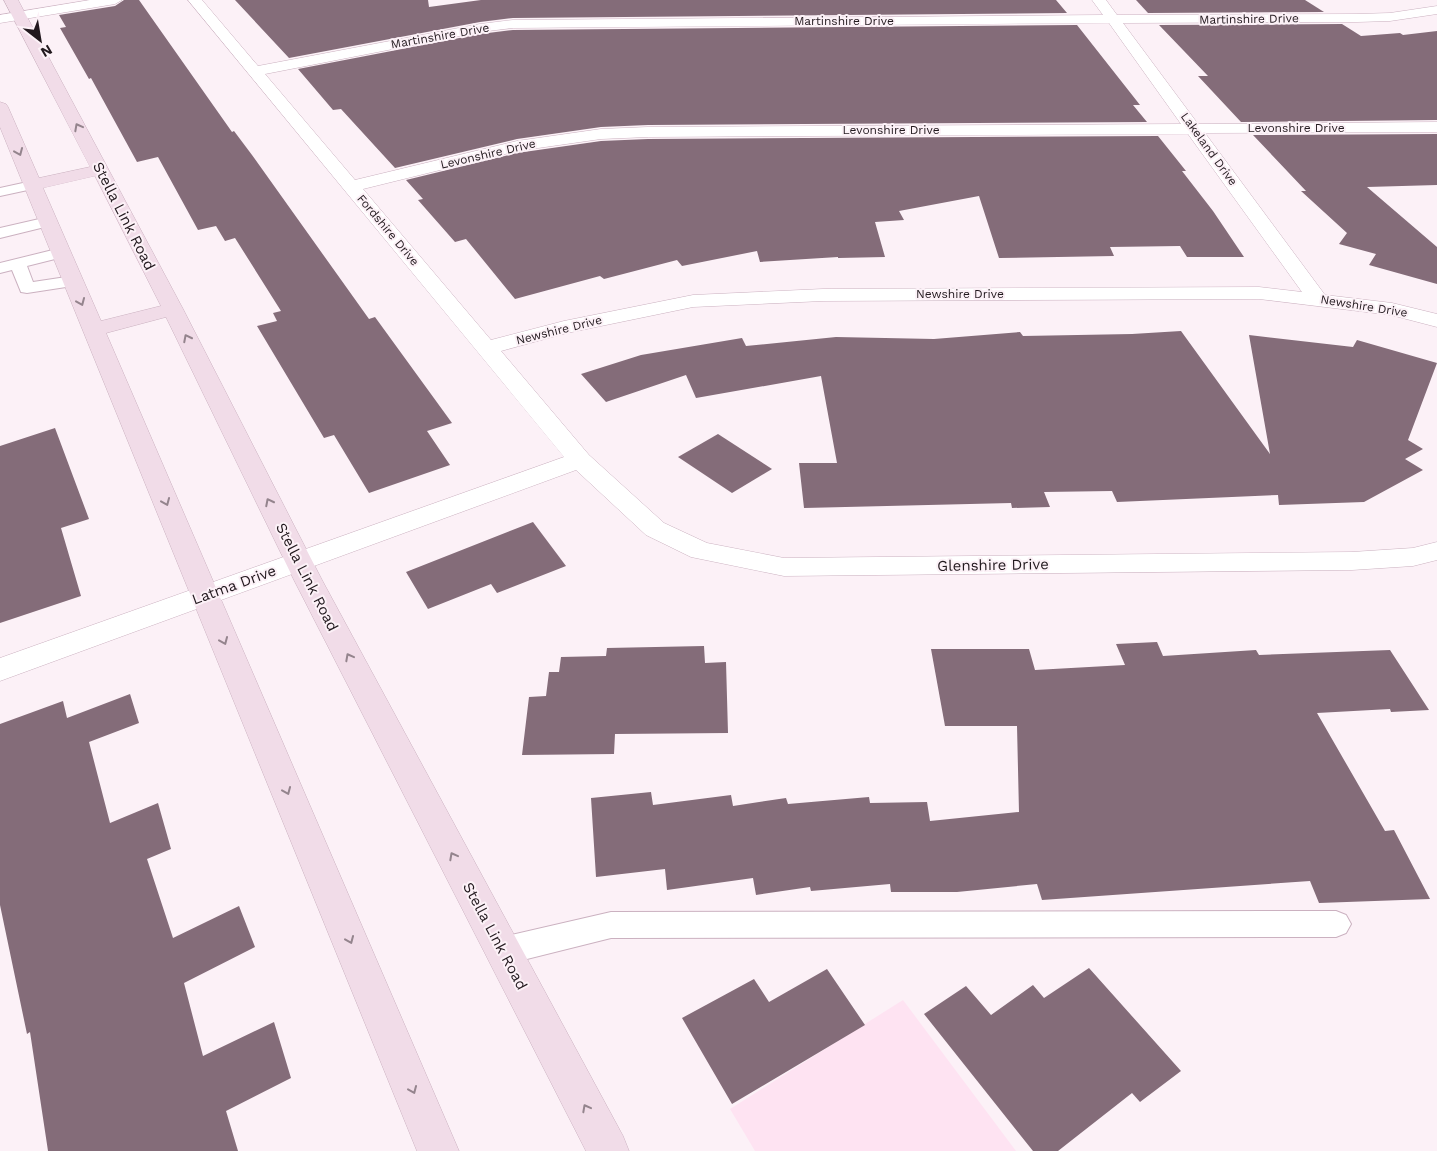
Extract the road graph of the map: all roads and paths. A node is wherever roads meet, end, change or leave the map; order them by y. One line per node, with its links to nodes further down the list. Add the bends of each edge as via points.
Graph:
1 (12, 0): 6 (main road, Stella Link Road)
2 (115, 0): 6 (street)
3 (196, 0): 9 (street, Fordshire Drive)
4 (1099, 0): 8 (street, Lakeland Drive)
5 (1437, 10): 8 (street, Martinshire Drive, via 1390,17)
6 (20, 16): 7 (street); 13 (main road, Stella Link Road, one-way to 6)
7 (0, 19)
8 (1114, 20): 9 (street, Martinshire Drive, via 513,24); 12 (street, Lakeland Drive)
9 (255, 71): 15 (street, Fordshire Drive)
10 (0, 107): 14 (main road, one-way to 14)
11 (1437, 127): 12 (street, Levonshire Drive)
12 (1193, 128): 15 (street, Levonshire Drive, via 601,134 517,146); 23 (street, Lakeland Drive)
13 (100, 170): 14 (main road); 24 (main road, Stella Link Road)
14 (32, 185): 16 (lane); 17 (main road)
15 (351, 186): 27 (street, Fordshire Drive)
16 (0, 192)
17 (48, 222): 18 (lane); 19 (main road)
18 (0, 233)
19 (61, 253): 20 (lane); 22 (main road)
20 (18, 263): 21 (lane); 22 (lane, via 28,288)
21 (0, 268)
22 (73, 281): 26 (main road, one-way to 26)
23 (1318, 299): 25 (street, Newshire Drive, via 1392,309); 27 (street, Newshire Drive, via 1259,293 823,295 692,301 564,327)
24 (172, 309): 26 (main road); 30 (main road, Stella Link Road, one-way to 24)
25 (1437, 321)
26 (93, 330): 31 (main road, one-way to 31)
27 (487, 348): 28 (street, Fordshire Drive)
28 (580, 460): 29 (street, Glenshire Drive, via 655,529 701,551 784,567 1352,561 1413,557); 30 (street, Latma Drive)
29 (1437, 550)
30 (299, 562): 31 (street, Latma Drive); 34 (main road, Stella Link Road, one-way to 30)
31 (205, 596): 32 (street, Latma Drive); 35 (main road, one-way to 35)
32 (0, 670)
33 (1336, 924): 34 (lane, via 611,925)
34 (503, 951): 36 (main road, Stella Link Road, one-way to 34)
35 (438, 1151)
36 (608, 1151)

